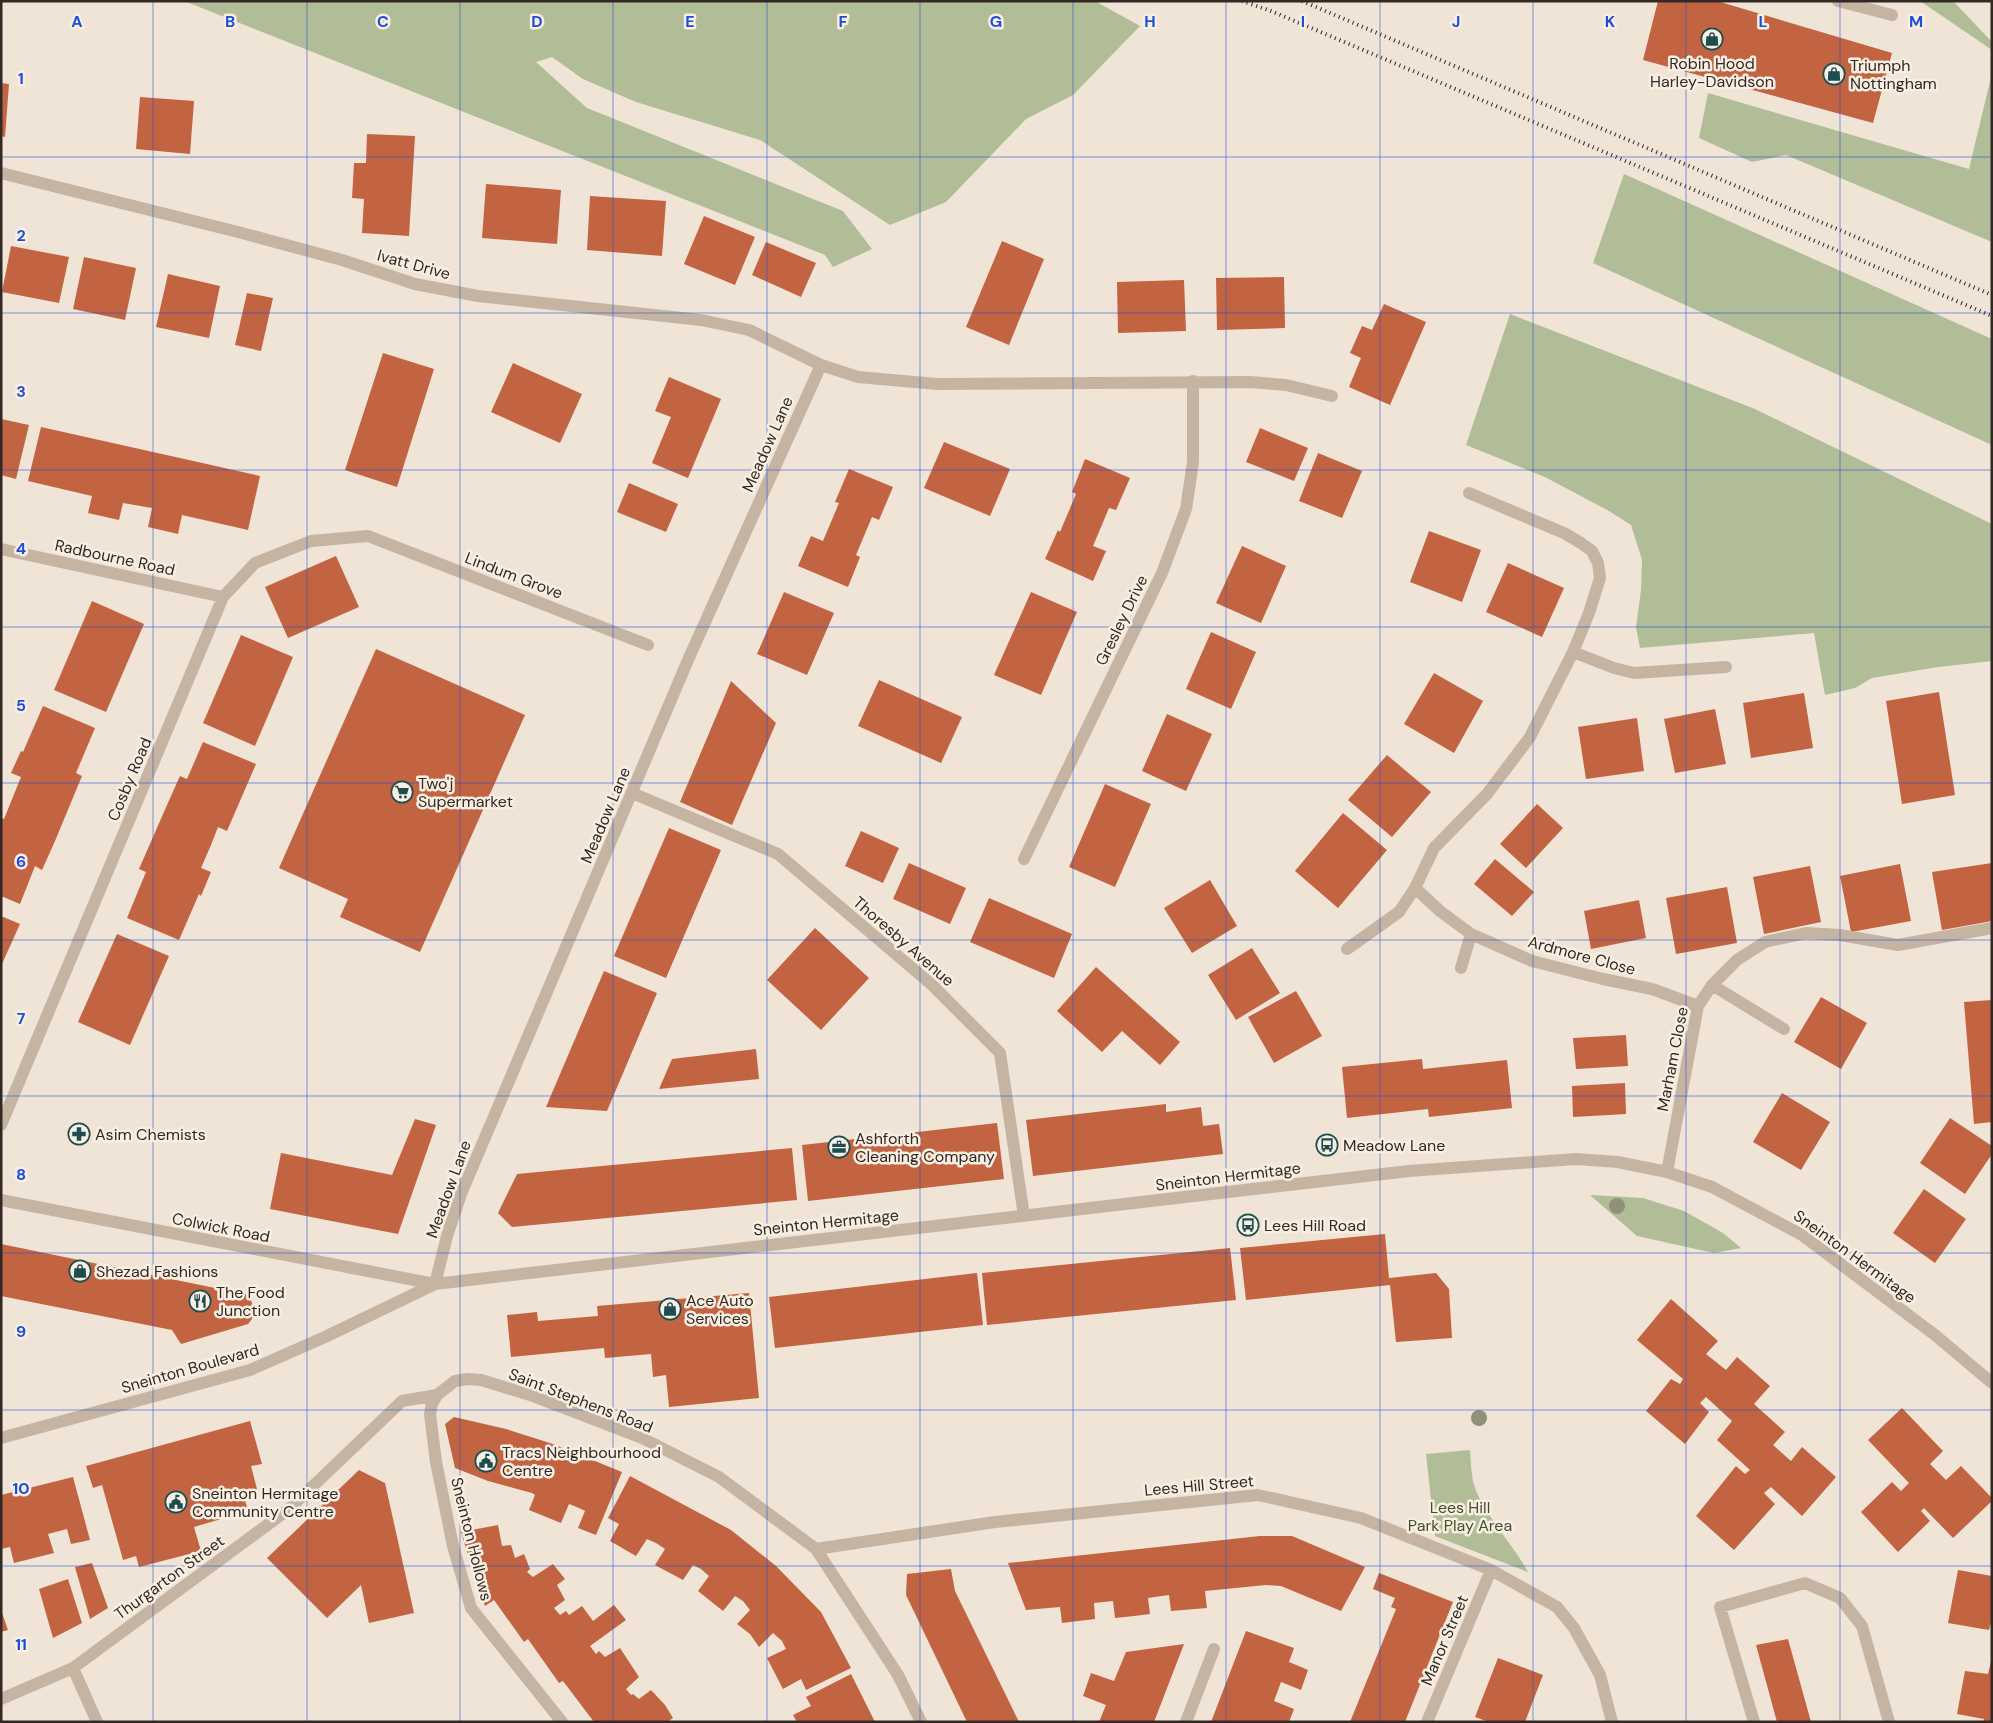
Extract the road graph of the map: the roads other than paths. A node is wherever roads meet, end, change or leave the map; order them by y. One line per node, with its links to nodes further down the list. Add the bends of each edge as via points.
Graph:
1 (1838, 1): 2 (street)
2 (1892, 15)
3 (1, 173): 4 (street, Ivatt Drive, via 238,232 415,284 478,296 701,320 749,330)
4 (821, 365): 5 (street, via 858,377 937,384); 14 (street, Meadow Lane)
5 (1193, 381): 6 (street, via 1286,385); 15 (street, Gresley Drive, via 1193,462 1186,510 1162,573)
6 (1332, 396)
7 (1468, 492): 12 (street, via 1564,533 1592,551 1600,578)
8 (368, 536): 10 (street, Cosby Road, via 311,541 255,563); 11 (street, Lindum Grove)
9 (1, 549): 10 (street, Radbourne Road)
10 (223, 597): 24 (street, Cosby Road)
11 (648, 645)
12 (1572, 652): 13 (street, via 1634,673); 16 (street, via 1530,737 1487,794 1434,848)
13 (1726, 667)
14 (632, 793): 27 (street, Thoresby Avenue, via 778,854 931,984 1000,1053); 28 (street, Meadow Lane, via 461,1194)
15 (1024, 859)
16 (1415, 888): 18 (street, Ardmore Close); 19 (street, via 1399,912)
17 (1992, 928): 21 (street, Marham Close, via 1898,945 1806,933 1765,942 1737,960)
18 (1471, 934): 20 (street); 22 (street, Ardmore Close, via 1532,961 1652,989)
19 (1347, 949)
20 (1461, 968)
21 (1712, 985): 22 (street, Marham Close); 23 (street)
22 (1698, 1006): 25 (street, Marham Close)
23 (1784, 1029)
24 (1, 1125)
25 (1667, 1172): 27 (street, Sneinton Hermitage, via 1618,1162 1576,1159 1409,1171); 29 (street, Sneinton Hermitage, via 1712,1187 1802,1235 1935,1335)
26 (1, 1200): 28 (street, Colwick Road)
27 (1024, 1216): 28 (street, Sneinton Hermitage)
28 (435, 1284): 31 (street, Sneinton Boulevard, via 325,1338 250,1370)
29 (1992, 1383)
30 (437, 1395): 32 (street, Saint Stephens Road, via 455,1381 481,1380 642,1438 719,1477); 35 (street, Thurgarton Street, via 402,1401 289,1509); 38 (street, Sneinton Hollows, via 430,1414 436,1462 471,1608)
31 (1, 1438)
32 (816, 1548): 33 (street, Lees Hill Street, via 995,1522 1258,1495 1361,1518); 39 (street, Saint Stephens Road, via 898,1675)
33 (1491, 1570): 41 (street, Manor Street); 42 (street, Lees Hill Street, via 1557,1607 1574,1628 1600,1675)
34 (1214, 1649): 40 (street)
35 (73, 1668): 36 (street, Thurgarton Street); 37 (street)
36 (1, 1699)
37 (97, 1722)
38 (562, 1722)
39 (920, 1722)
40 (1186, 1722)
41 (1427, 1722)
42 (1612, 1722)
43 (1754, 1722): 44 (street, via 1720,1607 1805,1583 1840,1598 1862,1626)
44 (1889, 1722)

